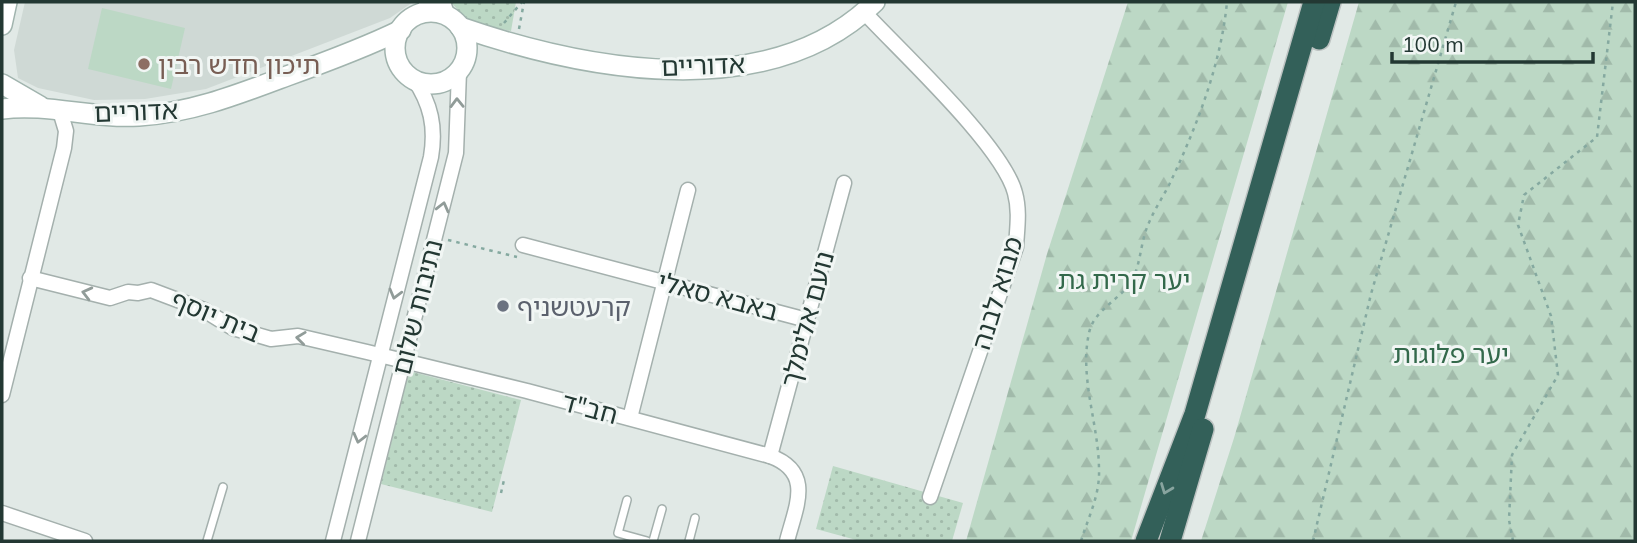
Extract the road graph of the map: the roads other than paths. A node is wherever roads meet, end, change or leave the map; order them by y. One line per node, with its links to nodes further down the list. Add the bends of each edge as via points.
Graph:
1 (7, 2): 7 (street)
2 (1314, 2): 42 (highway, one-way to 42, via 1195,414)
3 (1330, 2): 43 (highway)
4 (869, 7): 9 (street, אדוריים, via 825,37 787,55 730,69 646,67); 29 (street, מבוא לבנה, via 995,153 1015,193 1016,247)
5 (425, 8): 6 (street); 8 (street)
6 (450, 15): 9 (street, אדוריים); 11 (street, via 467,42)
7 (2, 25)
8 (401, 30): 10 (street, אדוריים); 12 (street, via 396,48)
9 (517, 41): 11 (street, אדוריים, via 486,48)
10 (348, 54): 12 (street, אדוריים, via 377,56); 16 (street, אדוריים, via 190,110 137,116)
11 (462, 65): 12 (street, via 441,82 428,84); 24 (street, נתיבות שלום, one-way to 11, via 456,153)
12 (407, 72): 23 (street, נתיבות שלום, one-way to 23, via 429,105 433,145)
13 (2, 87): 14 (street); 16 (street, אדוריים)
14 (2, 95)
15 (2, 108): 16 (street, אדוריים)
16 (51, 108): 20 (street, via 66,136)
17 (844, 183): 22 (street, נועם אלימלך)
18 (688, 190): 21 (street)
19 (523, 245): 21 (street, באבא סאלי)
20 (30, 278): 23 (street, בית יוסף, one-way to 20, via 298,336 276,340 233,328 204,310 151,290 110,298); 25 (street)
21 (664, 282): 22 (street, באבא סאלי); 26 (street)
22 (807, 320): 27 (street, נועם אלימלך)
23 (379, 355): 24 (street, בית יוסף); 36 (street, נתיבות שלום, one-way to 36)
24 (404, 361): 26 (street, חב"ד); 37 (street, נתיבות שלום)
25 (2, 396)
26 (630, 418): 27 (street, חב"ד)
27 (764, 454): 41 (street, via 795,471 798,497)
28 (222, 487): 35 (lane)
29 (930, 497)
30 (627, 500): 38 (lane, via 618,534)
31 (662, 509): 39 (lane)
32 (2, 513): 34 (street)
33 (695, 518): 40 (lane)
34 (85, 541)
35 (207, 541)
36 (333, 541)
37 (358, 541)
38 (647, 541)
39 (653, 541)
40 (689, 541)
41 (787, 541)
42 (1146, 541)
43 (1170, 541)

